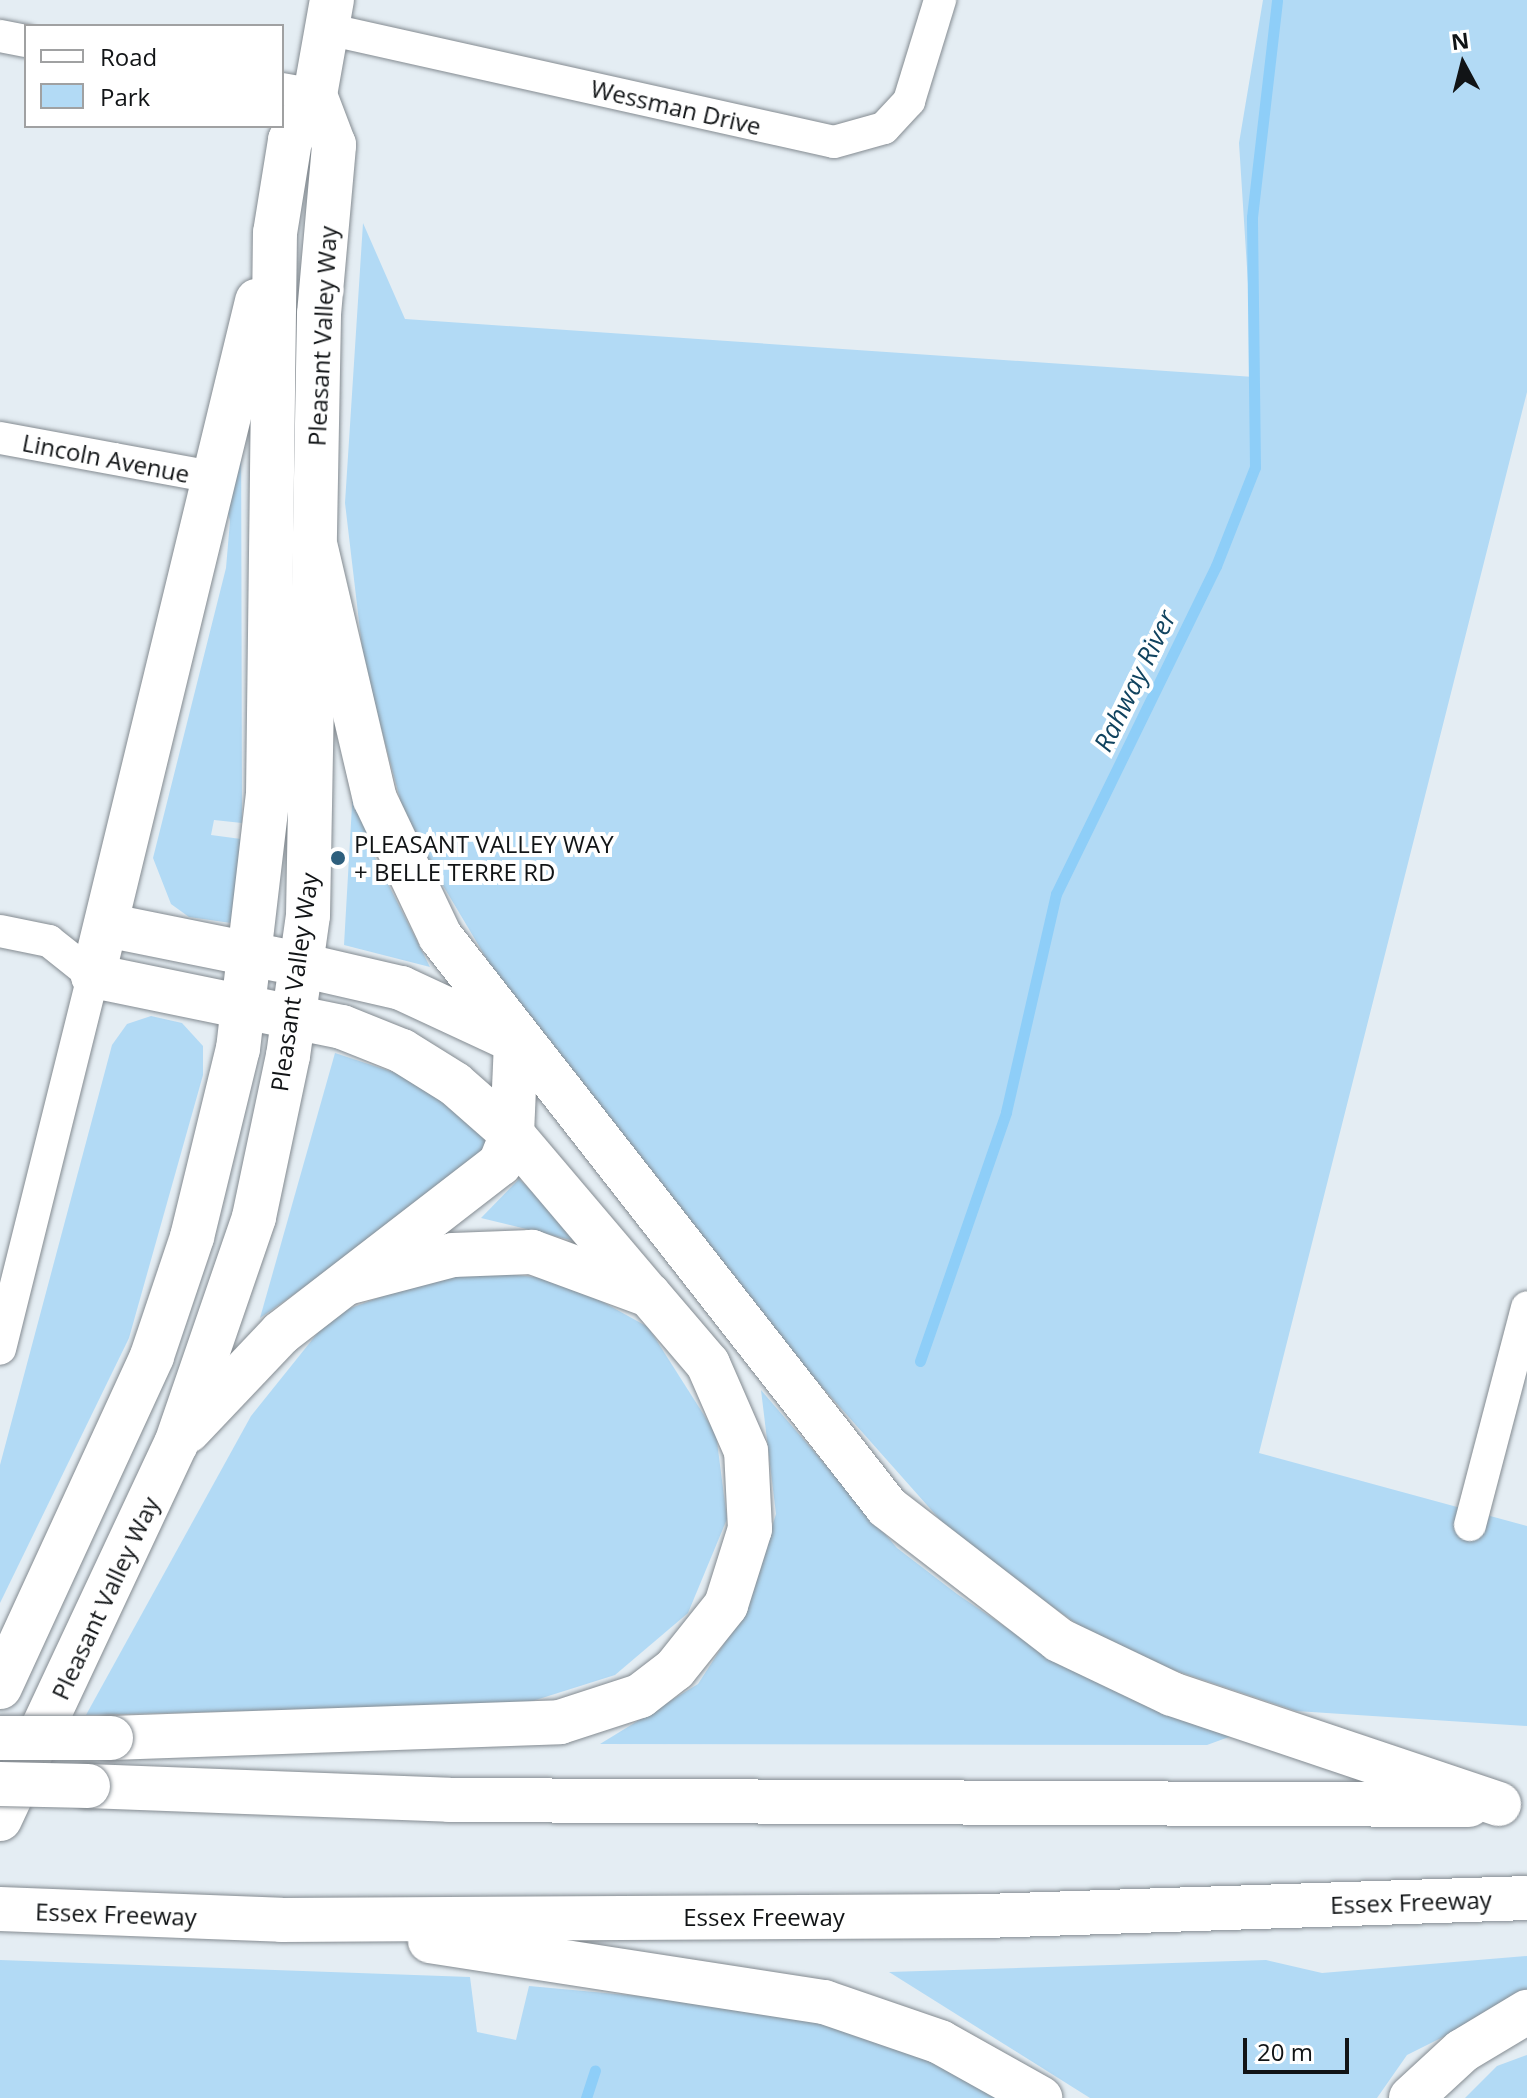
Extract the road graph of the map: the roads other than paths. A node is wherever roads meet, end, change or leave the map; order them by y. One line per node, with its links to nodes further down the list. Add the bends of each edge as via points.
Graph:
1 (940, 0): 2 (street, Wessman Drive, via 909,101 884,128 843,141)
2 (329, 14): 5 (main road, Pleasant Valley Way)
3 (0, 36): 4 (street)
4 (24, 41)
5 (298, 92): 6 (main road, Pleasant Valley Way); 9 (main road, Pleasant Valley Way, via 334,145 319,314)
6 (275, 233): 8 (main road); 13 (main road, Pleasant Valley Way, via 268,795)
7 (0, 438): 8 (street, Lincoln Avenue)
8 (212, 477): 10 (main road)
9 (316, 548): 14 (main road, Pleasant Valley Way, via 314,788); 18 (main road, via 375,799 440,936)
10 (106, 925): 12 (street); 13 (main road); 15 (main road)
11 (0, 931): 12 (street)
12 (49, 941): 15 (street)
13 (252, 954): 14 (main road); 16 (main road, Pleasant Valley Way)
14 (301, 965): 17 (main road, Pleasant Valley Way); 18 (main road, via 401,988)
15 (93, 976): 16 (main road); 23 (street)
16 (244, 1007): 17 (main road); 26 (main road, Pleasant Valley Way, via 192,1237 152,1356)
17 (294, 1017): 19 (main road, via 402,1051 455,1084); 24 (main road, Pleasant Valley Way, via 254,1217)
18 (516, 1042): 19 (main road); 29 (main road, via 887,1507 1073,1647 1172,1694)
19 (512, 1134): 20 (main road, via 500,1164 478,1188); 21 (main road)
20 (347, 1283): 21 (main road, via 453,1255 532,1252); 24 (main road, via 281,1333)
21 (649, 1295): 27 (main road, bridge, via 708,1364 735,1413 752,1490 742,1566 706,1635 640,1696 560,1722)
22 (1527, 1307): 25 (street)
23 (0, 1349)
24 (176, 1444): 30 (main road, Pleasant Valley Way)
25 (1470, 1525)
26 (0, 1687)
27 (0, 1738)
28 (0, 1784): 29 (main road, bridge, via 449,1800)
29 (1513, 1804)
30 (0, 1819)
31 (1527, 1898): 33 (main road, Essex Freeway, via 985,1916)
32 (17, 1910): 33 (main road, Essex Freeway)
33 (281, 1920): 35 (main road, via 766,1988 940,2042)
34 (1527, 2012): 36 (main road, via 1462,2051)
35 (1040, 2098)
36 (1411, 2098)

